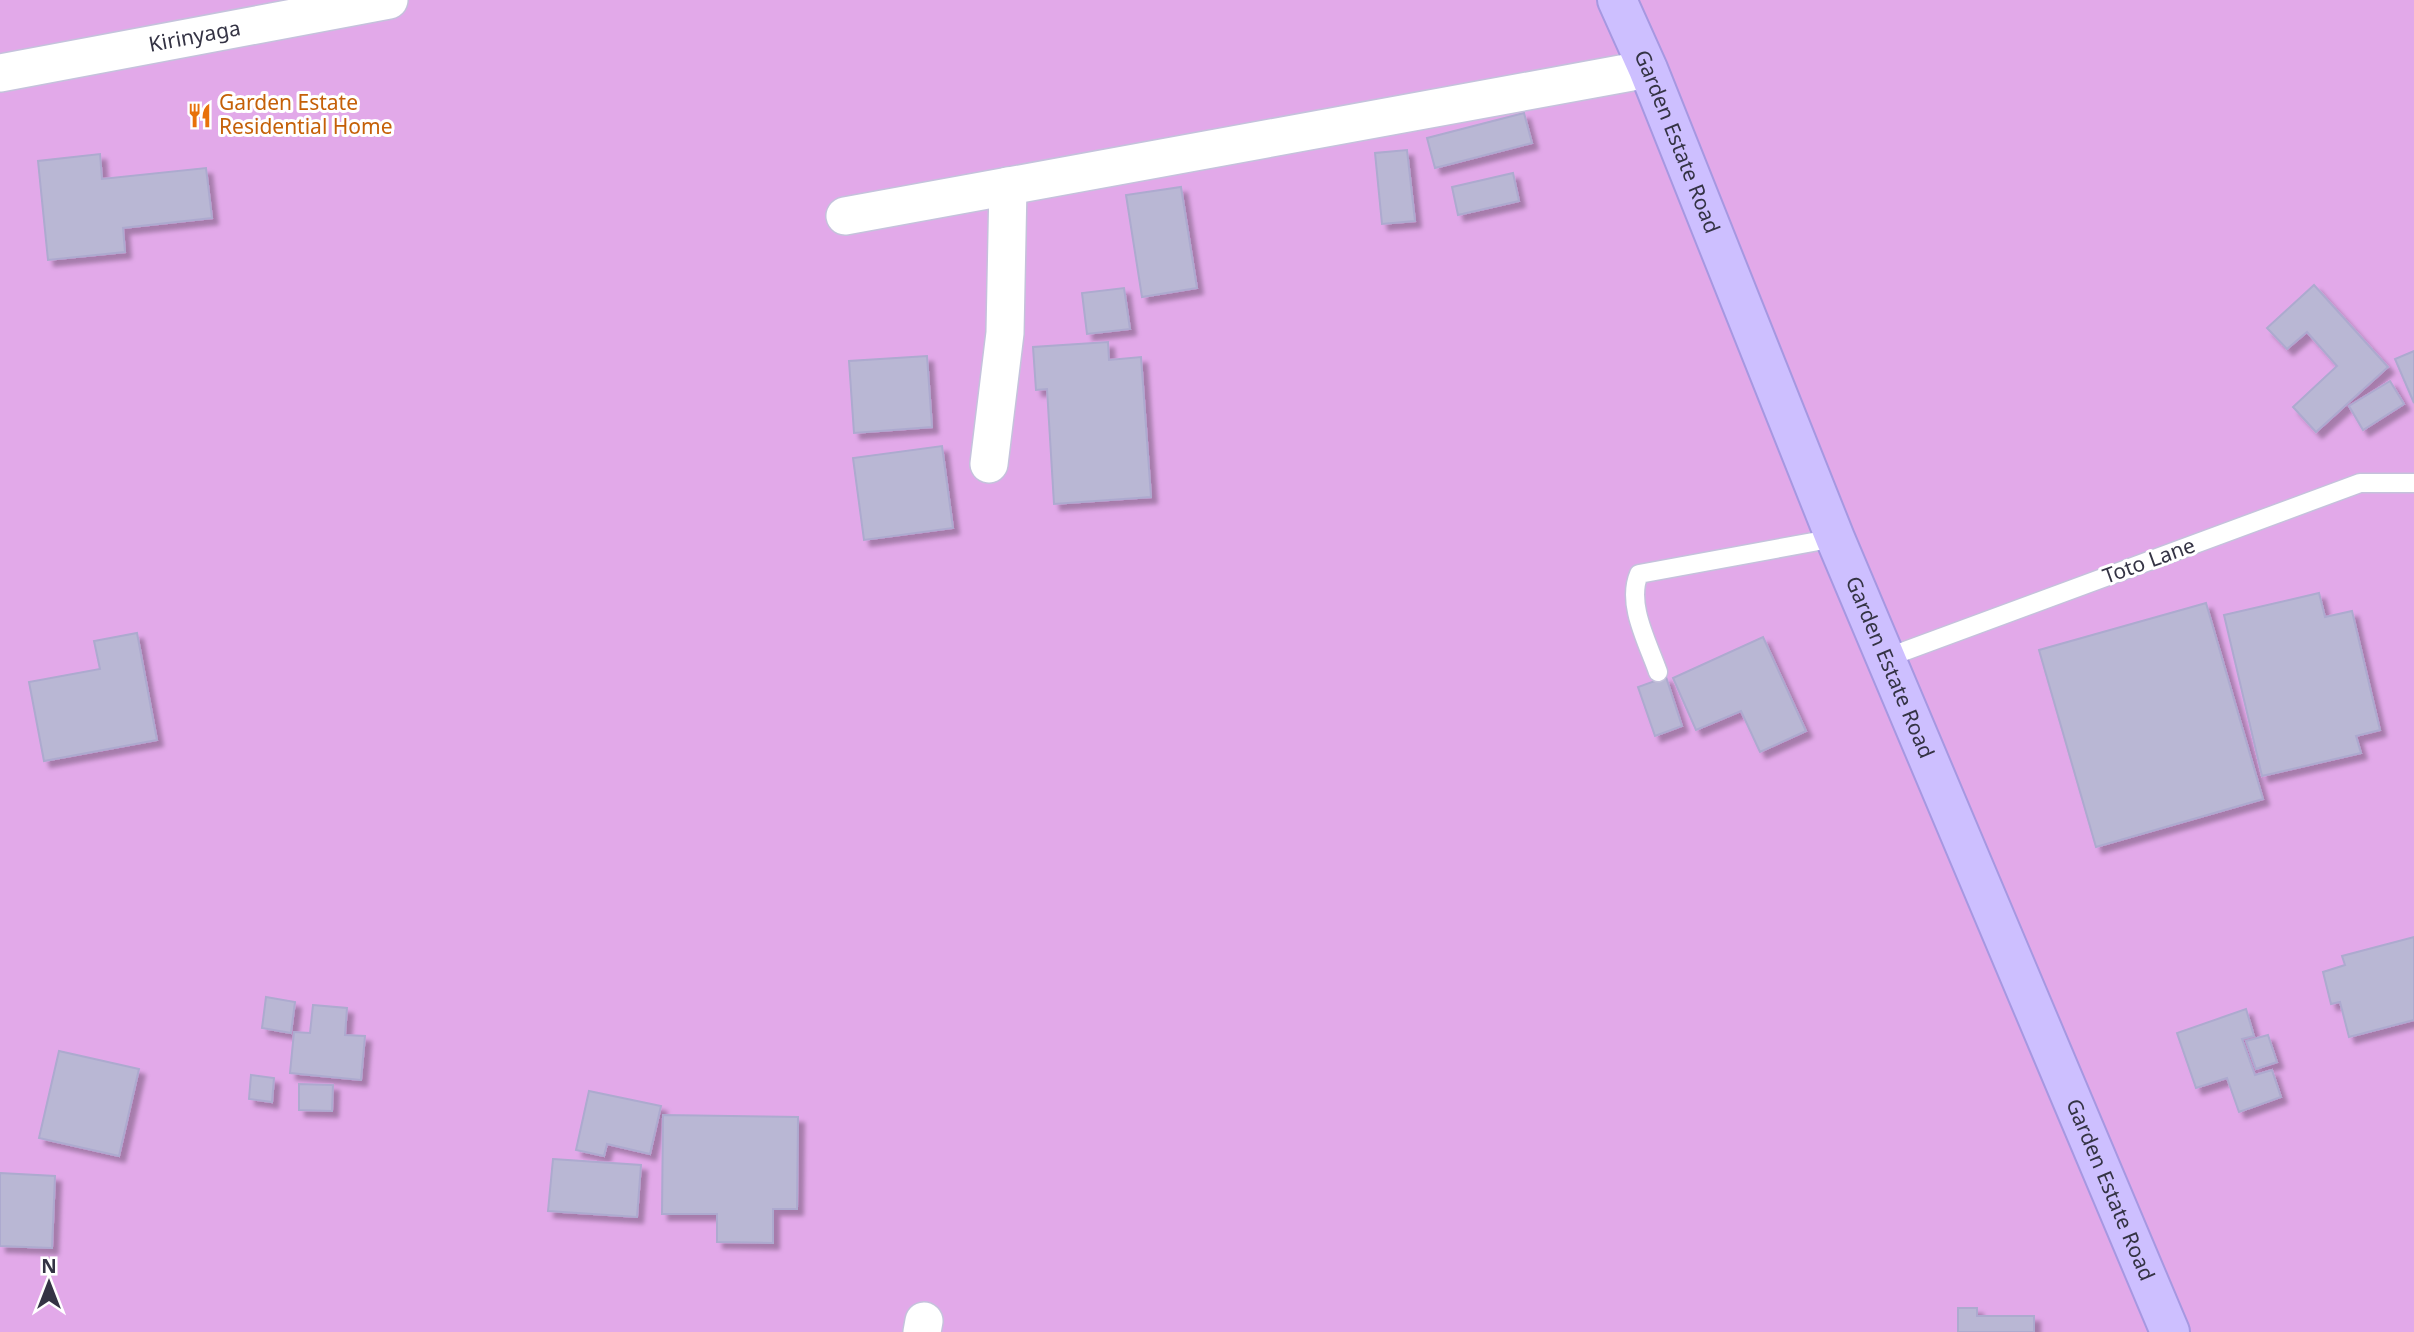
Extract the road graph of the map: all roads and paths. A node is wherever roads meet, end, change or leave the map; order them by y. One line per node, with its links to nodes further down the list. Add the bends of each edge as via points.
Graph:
1 (388, 0): 4 (street, Kirinyaga)
2 (1617, 0): 3 (street, Garden Estate Road)
3 (1648, 69): 5 (street); 9 (street, Garden Estate Road)
4 (0, 73)
5 (1008, 186): 6 (street); 7 (street, via 1005,333)
6 (845, 215)
7 (989, 464)
8 (2414, 483): 10 (lane, Toto Lane, via 2360,483)
9 (1835, 538): 10 (street, Garden Estate Road); 11 (lane, via 1640,575 1634,602)
10 (1886, 659): 12 (street, Garden Estate Road)
11 (1658, 672)
12 (2170, 1332)

